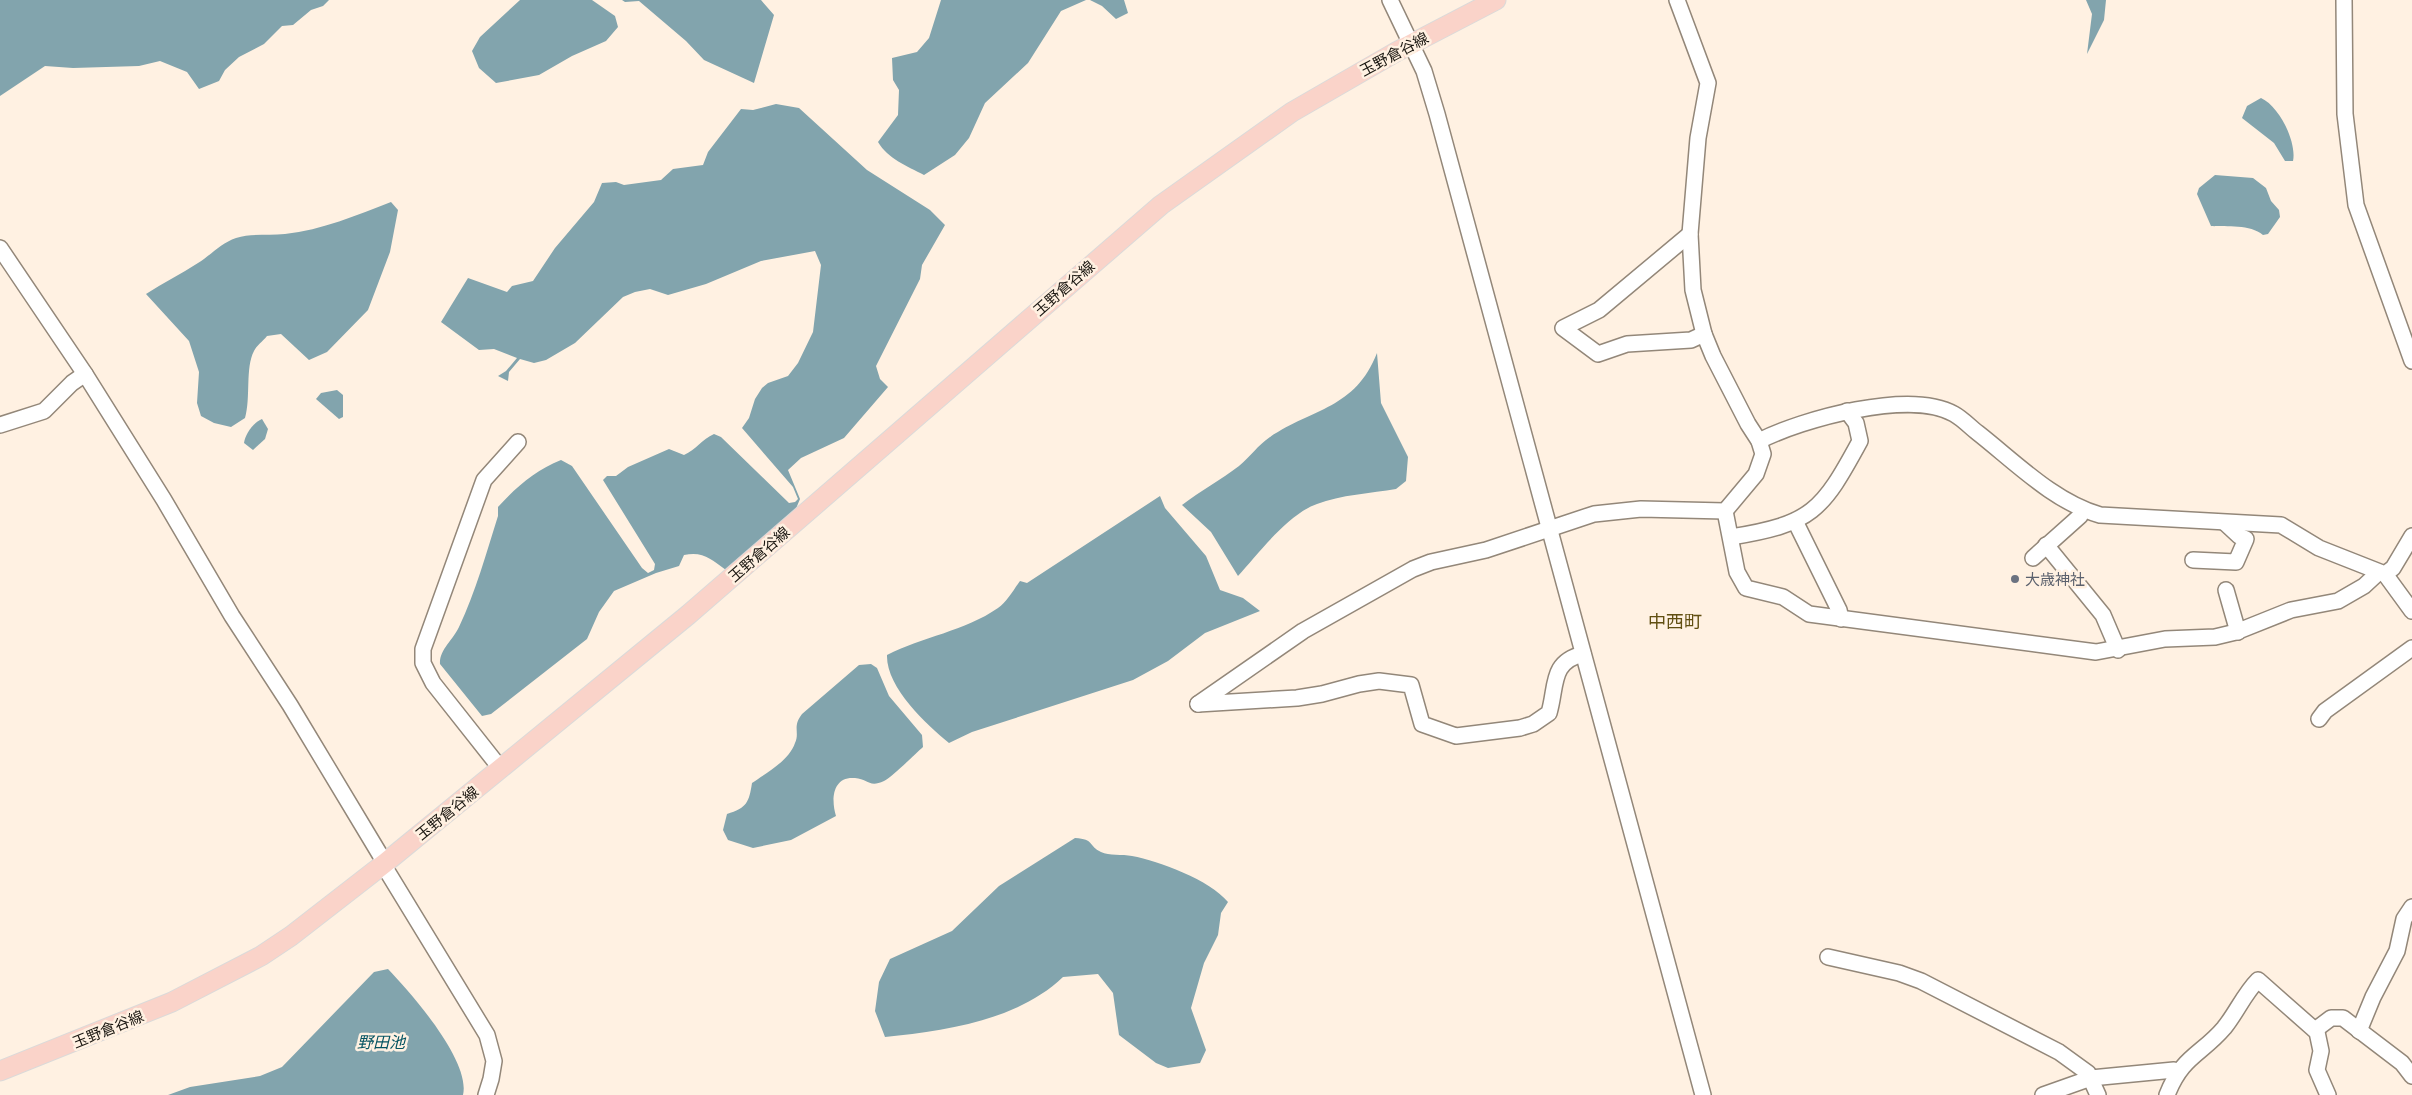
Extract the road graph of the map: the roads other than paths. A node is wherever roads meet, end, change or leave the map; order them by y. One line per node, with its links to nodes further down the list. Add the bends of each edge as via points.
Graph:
1 (1390, 0): 5 (street)
2 (1496, 0): 5 (main road, 玉野倉谷線)
3 (1677, 0): 6 (street, via 1708,83 1698,138)
4 (2344, 0): 9 (street, via 2345,114 2356,205)
5 (1411, 45): 19 (street, via 1424,71 1437,114 1504,369); 34 (main road, 玉野倉谷線, via 1292,112 1161,205 703,602)
6 (1690, 234): 8 (street, via 1693,290); 8 (street, via 1599,310 1563,328 1598,354 1627,344 1691,340)
7 (0, 248): 10 (street)
8 (1704, 334): 13 (street, via 1721,373)
9 (2412, 360)
10 (85, 374): 12 (street, via 44,411); 35 (street)
11 (1847, 411): 13 (street); 15 (street, via 1894,406 1942,408 1956,415 2042,484); 17 (street, via 1856,423 1860,441 1828,496)
12 (0, 425)
13 (1759, 441): 16 (street, via 1763,454 1756,474)
14 (518, 442): 34 (street, via 484,480 423,649 423,663 434,683)
15 (2083, 510): 18 (street, via 2100,515); 22 (street)
16 (1725, 511): 19 (street, via 1632,510 1594,514); 21 (street)
17 (1795, 521): 21 (street, via 1762,532); 28 (street)
18 (2225, 522): 24 (street, via 2246,539 2236,562); 25 (street, via 2282,525 2318,548)
19 (1550, 528): 32 (street); 32 (street, via 1486,550 1413,569 1303,632 1198,704 1297,698 1379,682 1411,685 1422,724 1456,736 1520,728 1549,713 1558,669 1570,658)
20 (2412, 536): 25 (street, via 2393,568)
21 (1731, 537): 28 (street, via 1737,572 1746,588 1783,597 1809,614)
22 (2046, 545): 23 (street); 31 (street, via 2104,615)
23 (2033, 558)
24 (2193, 560)
25 (2382, 574): 27 (street); 29 (street, via 2338,601 2291,610)
26 (2226, 590): 29 (street)
27 (2412, 611)
28 (1841, 619): 31 (street, via 2096,652)
29 (2238, 632): 31 (street, via 2216,637 2165,639)
30 (2412, 648): 33 (street, via 2325,711)
31 (2118, 650)
32 (1583, 654): 45 (street)
33 (2319, 719)
34 (501, 769): 35 (main road, 玉野倉谷線)
35 (385, 863): 40 (main road, 玉野倉谷線, via 327,910 262,956 172,1002); 44 (street, via 488,1035 494,1061)
36 (2409, 916): 39 (street)
37 (1828, 957): 43 (street, via 1921,981 2059,1052)
38 (2315, 1030): 39 (street, via 2331,1018 2343,1018); 41 (street, via 2258,980 2222,1030); 49 (street, via 2321,1051 2317,1070)
39 (2359, 1031): 42 (street, via 2402,1063)
40 (0, 1071)
41 (2177, 1073): 43 (street, via 2174,1070); 48 (street)
42 (2412, 1076)
43 (2091, 1078): 46 (street); 47 (street)
44 (486, 1095)
45 (1704, 1095)
46 (2044, 1095)
47 (2098, 1095)
48 (2167, 1095)
49 (2328, 1095)

